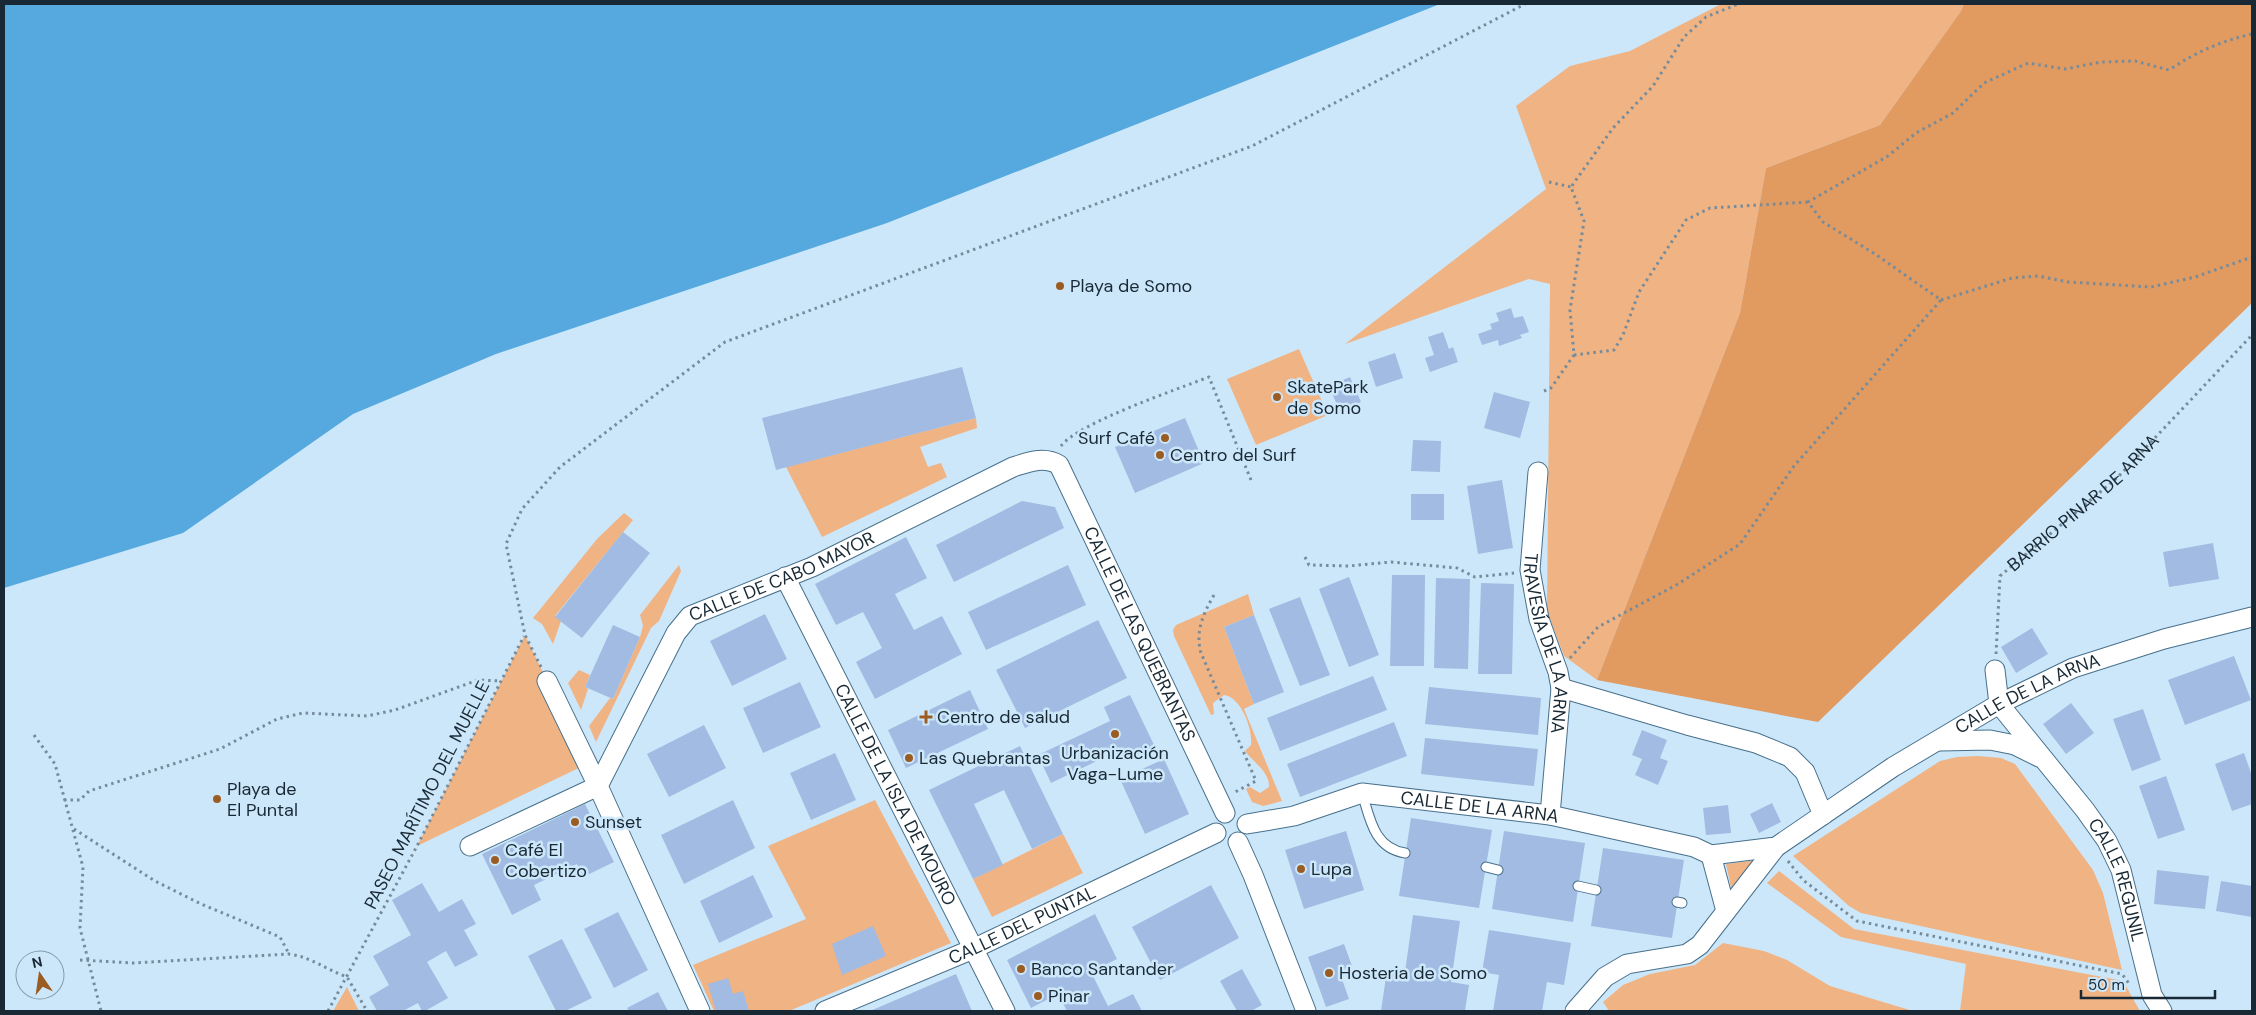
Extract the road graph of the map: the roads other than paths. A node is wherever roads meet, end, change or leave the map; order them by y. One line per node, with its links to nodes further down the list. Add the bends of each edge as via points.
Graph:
1 (1050, 460): 3 (street, CALLE DE CABO MAYOR, via 1036,460 1013,467 812,567); 13 (street, CALLE DE LAS QUEBRANTAS, via 1059,465)
2 (1538, 472): 6 (street, TRAVESÍA DE LA ARNA, via 1530,570 1539,619)
3 (785, 577): 11 (street, CALLE DE CABO MAYOR, via 690,616 676,633); 28 (street, CALLE DE LA ISLA DE MOURO)
4 (2252, 617): 8 (street, CALLE DE LA ARNA, via 2164,639 2073,668)
5 (1995, 670): 8 (street)
6 (1560, 680): 14 (street, TRAVESÍA DE LA ARNA); 15 (street, via 1687,726 1756,743 1790,757 1805,772)
7 (547, 681): 11 (street)
8 (1999, 704): 9 (street, CALLE DE LA ARNA); 10 (street, CALLE REGUNIL)
9 (1939, 741): 10 (street, CALLE REGUNIL, via 1990,740 2015,745); 15 (street, CALLE DE LA ARNA, via 1892,767)
10 (2046, 760): 34 (street, CALLE REGUNIL, via 2106,841 2121,870 2151,991)
11 (598, 786): 19 (street); 29 (street)
12 (1362, 793): 14 (street, CALLE DE LA ARNA); 16 (street, CALLE DE LA ARNA, via 1294,816); 21 (lane, via 1375,833 1383,843)
13 (1222, 807): 16 (street, via 1241,815); 17 (street)
14 (1550, 815): 22 (street, CALLE DE LA ARNA, via 1694,847)
15 (1823, 815): 20 (street, CALLE DE LA ARNA)
16 (1247, 824): 18 (street, via 1246,832)
17 (1216, 833): 18 (street, via 1223,841); 28 (street, CALLE DEL PUNTAL)
18 (1238, 842): 32 (street)
19 (470, 846)
20 (1776, 847): 22 (street, CALLE DE LA ARNA); 27 (street)
21 (1405, 853)
22 (1711, 855): 27 (street)
23 (1486, 867): 24 (lane)
24 (1498, 870)
25 (1578, 886): 26 (lane)
26 (1596, 890)
27 (1726, 911): 33 (street, via 1700,945 1687,954 1627,964 1605,978)
28 (973, 949): 30 (street, CALLE DEL PUNTAL); 31 (street, CALLE DE LA ISLA DE MOURO)
29 (700, 1011)
30 (825, 1011)
31 (1005, 1011)
32 (1306, 1011)
33 (1575, 1011)
34 (2162, 1011)

